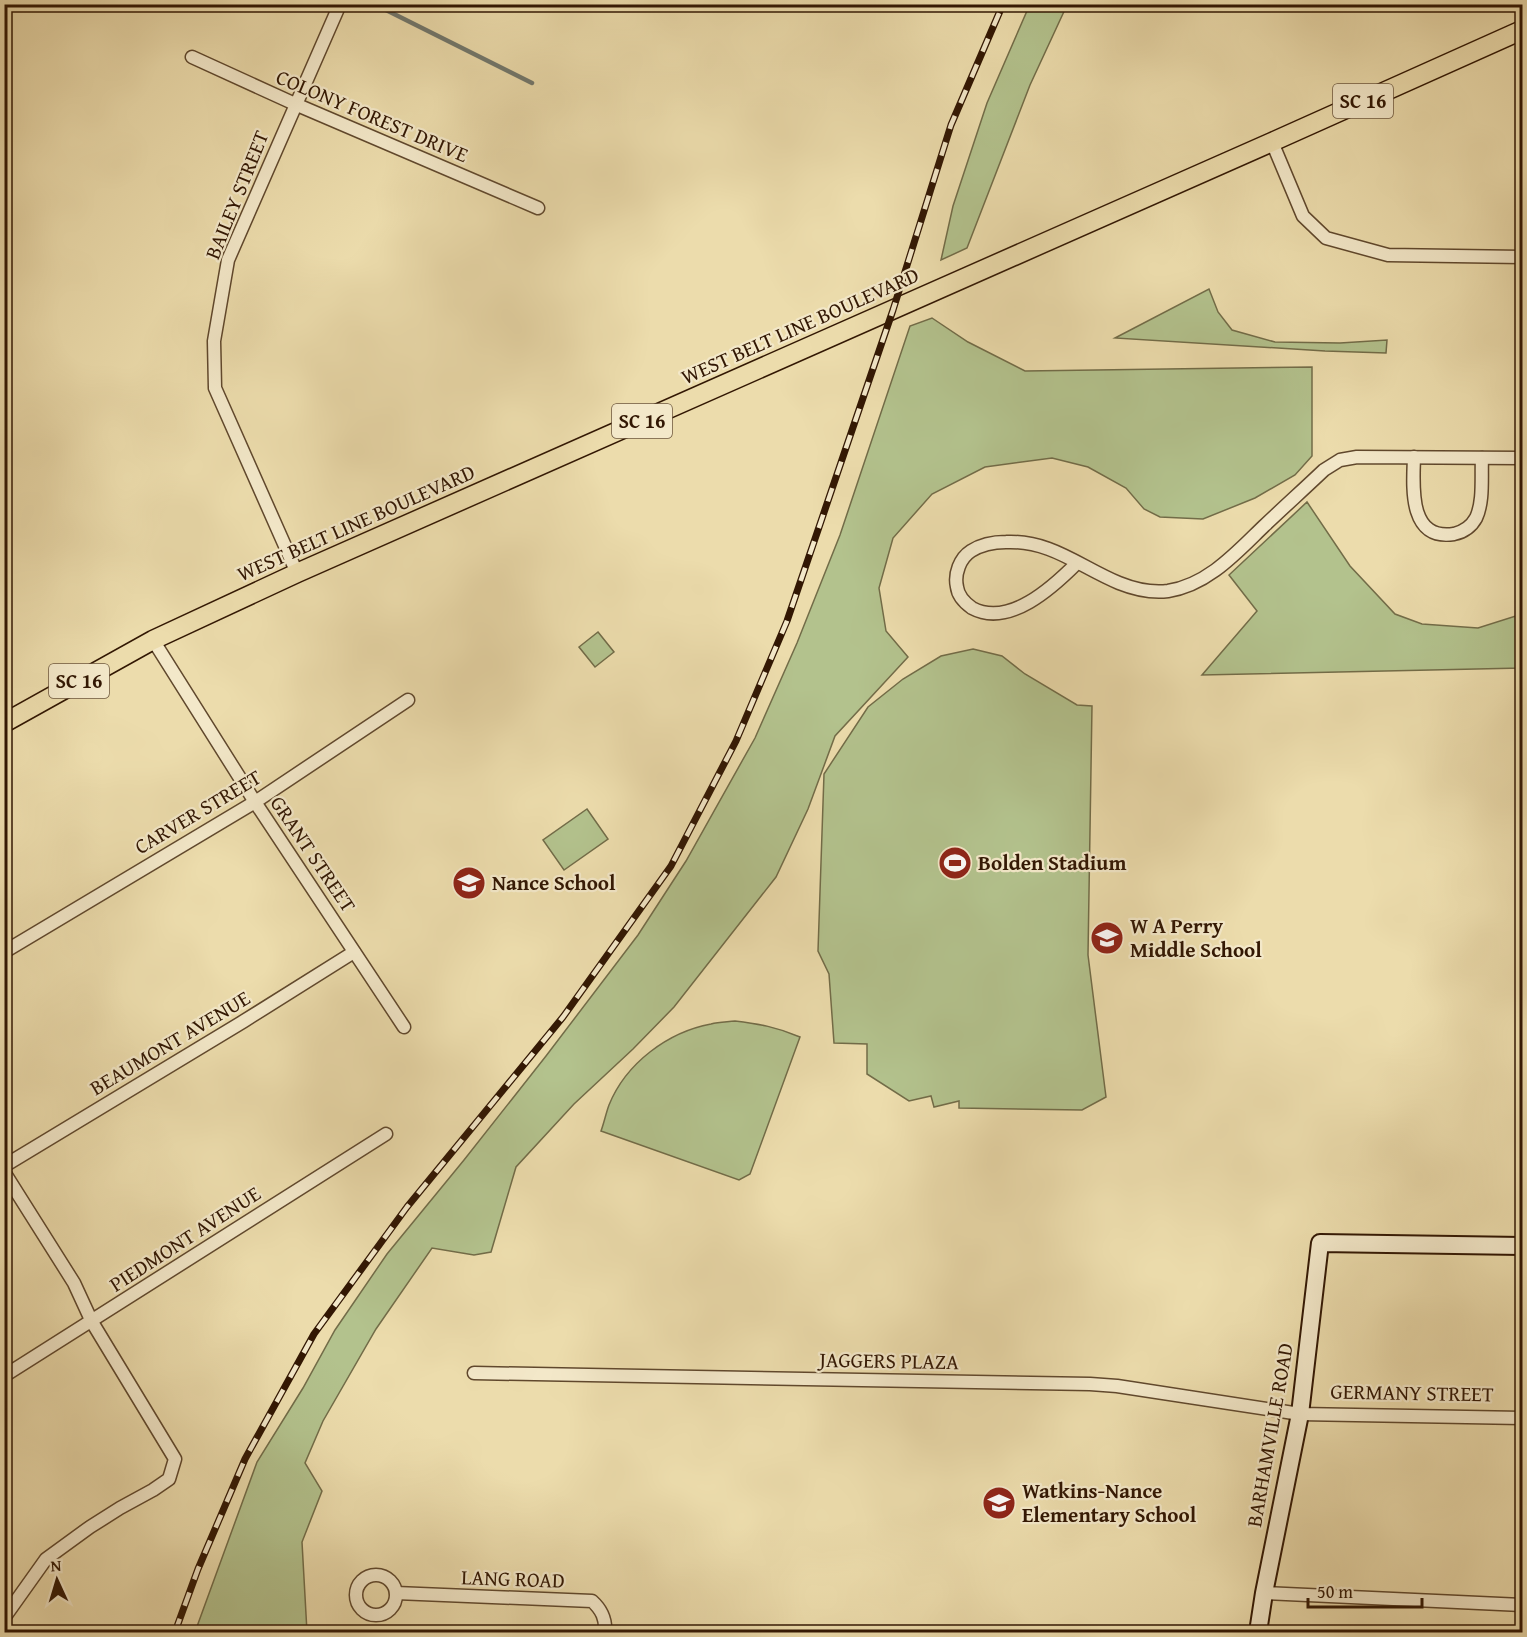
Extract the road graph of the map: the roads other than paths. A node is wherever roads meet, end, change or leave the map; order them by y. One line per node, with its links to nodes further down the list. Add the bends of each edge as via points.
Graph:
1 (340, 4): 4 (street, BAILEY STREET)
2 (1522, 30): 5 (main road, WEST BELT LINE BOULEVARD / SC 16)
3 (192, 57): 4 (street, COLONY FOREST DRIVE)
4 (295, 105): 6 (street, COLONY FOREST DRIVE); 12 (street, BAILEY STREET, via 228,260 214,341 215,388)
5 (1272, 142): 7 (street, via 1303,216 1326,238 1388,255); 12 (main road, WEST BELT LINE BOULEVARD / SC 16)
6 (538, 208)
7 (1522, 257)
8 (1414, 457): 9 (street); 9 (street, via 1413,498 1417,514 1434,532 1448,535 1465,530 1476,517); 11 (street, via 1350,458 1333,464 1225,563 1181,587 1168,591 1131,587)
9 (1482, 458): 10 (street)
10 (1522, 458)
11 (1077, 563): 11 (street, via 1040,545 994,543 968,554 958,568 956,585 966,604 995,614 1028,603)
12 (297, 573): 13 (main road, WEST BELT LINE BOULEVARD / SC 16)
13 (153, 640): 15 (main road, WEST BELT LINE BOULEVARD / SC 16); 16 (street, GRANT STREET)
14 (408, 700): 16 (street, CARVER STREET)
15 (4, 723)
16 (255, 802): 17 (street, CARVER STREET); 18 (street, GRANT STREET)
17 (4, 952)
18 (354, 952): 19 (street, GRANT STREET); 21 (street, BEAUMONT AVENUE)
19 (404, 1027)
20 (386, 1134): 24 (street, PIEDMONT AVENUE)
21 (4, 1166)
22 (4, 1172): 24 (street, via 74,1283)
23 (1522, 1246): 27 (street, BARHAMVILLE ROAD, via 1320,1243)
24 (92, 1322): 26 (street, PIEDMONT AVENUE); 32 (street, via 175,1459 169,1479 46,1559)
25 (474, 1373): 27 (street, JAGGERS PLAZA, via 1090,1384)
26 (4, 1376)
27 (1300, 1414): 28 (street, GERMANY STREET); 30 (street, BARHAMVILLE ROAD)
28 (1522, 1418)
29 (396, 1593): 33 (street, LANG ROAD, via 592,1601 601,1609)
30 (1264, 1593): 31 (street); 34 (street, BARHAMVILLE ROAD)
31 (1522, 1605)
32 (4, 1618)
33 (605, 1632)
34 (1258, 1632)

